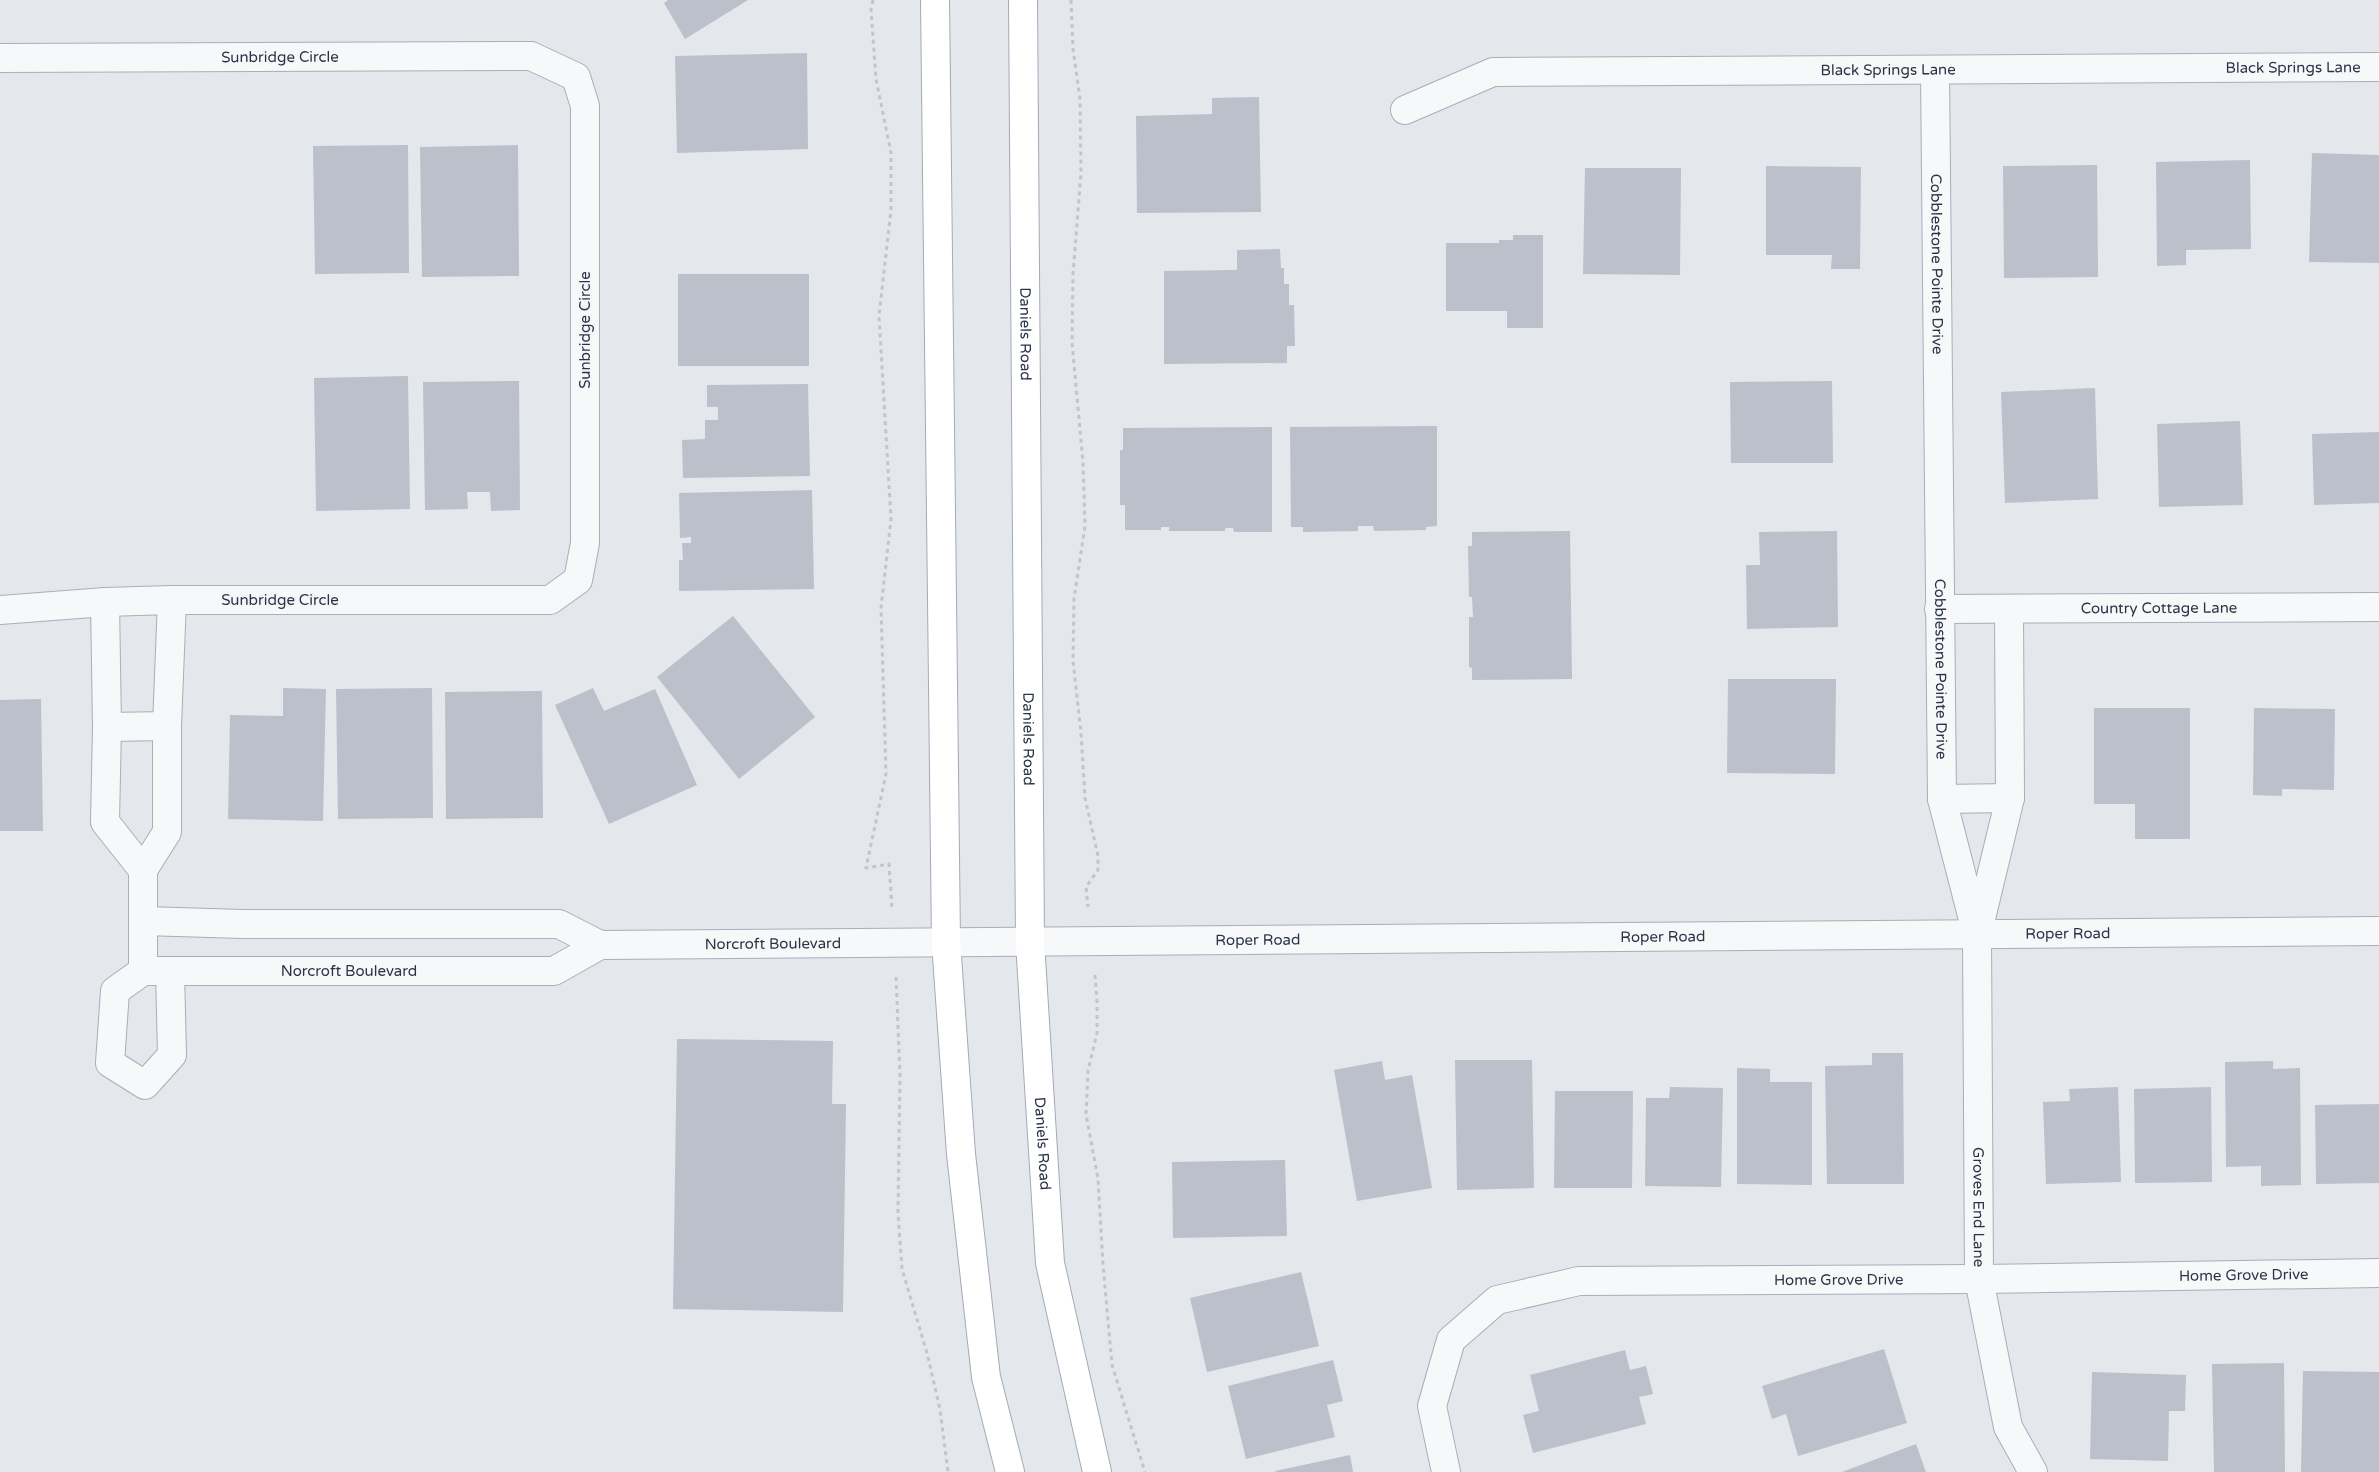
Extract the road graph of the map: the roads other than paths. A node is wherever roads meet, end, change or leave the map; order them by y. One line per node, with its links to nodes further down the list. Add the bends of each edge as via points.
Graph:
1 (935, 0): 21 (main road)
2 (1023, 0): 22 (main road, Daniels Road)
3 (0, 58): 7 (street, Sunbridge Circle, via 531,56 576,78 585,106 585,543 578,580 550,600)
4 (2379, 67): 5 (street, Black Springs Lane)
5 (1934, 70): 6 (street, Black Springs Lane, via 1493,72); 10 (street, Cobblestone Pointe Drive)
6 (1405, 110)
7 (172, 600): 8 (street, Sunbridge Circle); 13 (street)
8 (105, 602): 12 (street, Sunbridge Circle); 14 (street)
9 (2379, 606): 11 (street, Country Cottage Lane)
10 (1939, 609): 11 (street, Country Cottage Lane); 16 (street, Cobblestone Pointe Drive)
11 (2009, 609): 15 (street)
12 (0, 610)
13 (167, 726): 14 (street); 17 (street, via 167,832)
14 (107, 727): 17 (street, via 105,822)
15 (2010, 798): 16 (street); 20 (street)
16 (1942, 799): 20 (street, Cobblestone Pointe Drive)
17 (143, 870): 18 (street)
18 (144, 921): 23 (street, Norcroft Boulevard, via 559,924); 24 (street)
19 (2379, 930): 20 (street, Roper Road)
20 (1977, 935): 22 (street, Roper Road); 27 (street, Groves End Lane)
21 (946, 942): 22 (street, Roper Road); 23 (street, Norcroft Boulevard); 28 (main road, via 961,1154 986,1377)
22 (1030, 942): 29 (main road, Daniels Road, via 1050,1263)
23 (600, 945): 25 (street, Norcroft Boulevard, via 554,971)
24 (143, 971): 25 (street, Norcroft Boulevard); 25 (street, via 115,991 110,1063 145,1086 172,1055)
25 (170, 971)
26 (2379, 1273): 27 (street, Home Grove Drive)
27 (1979, 1279): 30 (street, Home Grove Drive, via 1579,1281 1497,1300 1451,1340 1432,1406); 31 (street, Groves End Lane, via 2008,1426)
28 (1010, 1472)
29 (1097, 1472)
30 (1446, 1472)
31 (2033, 1472)

